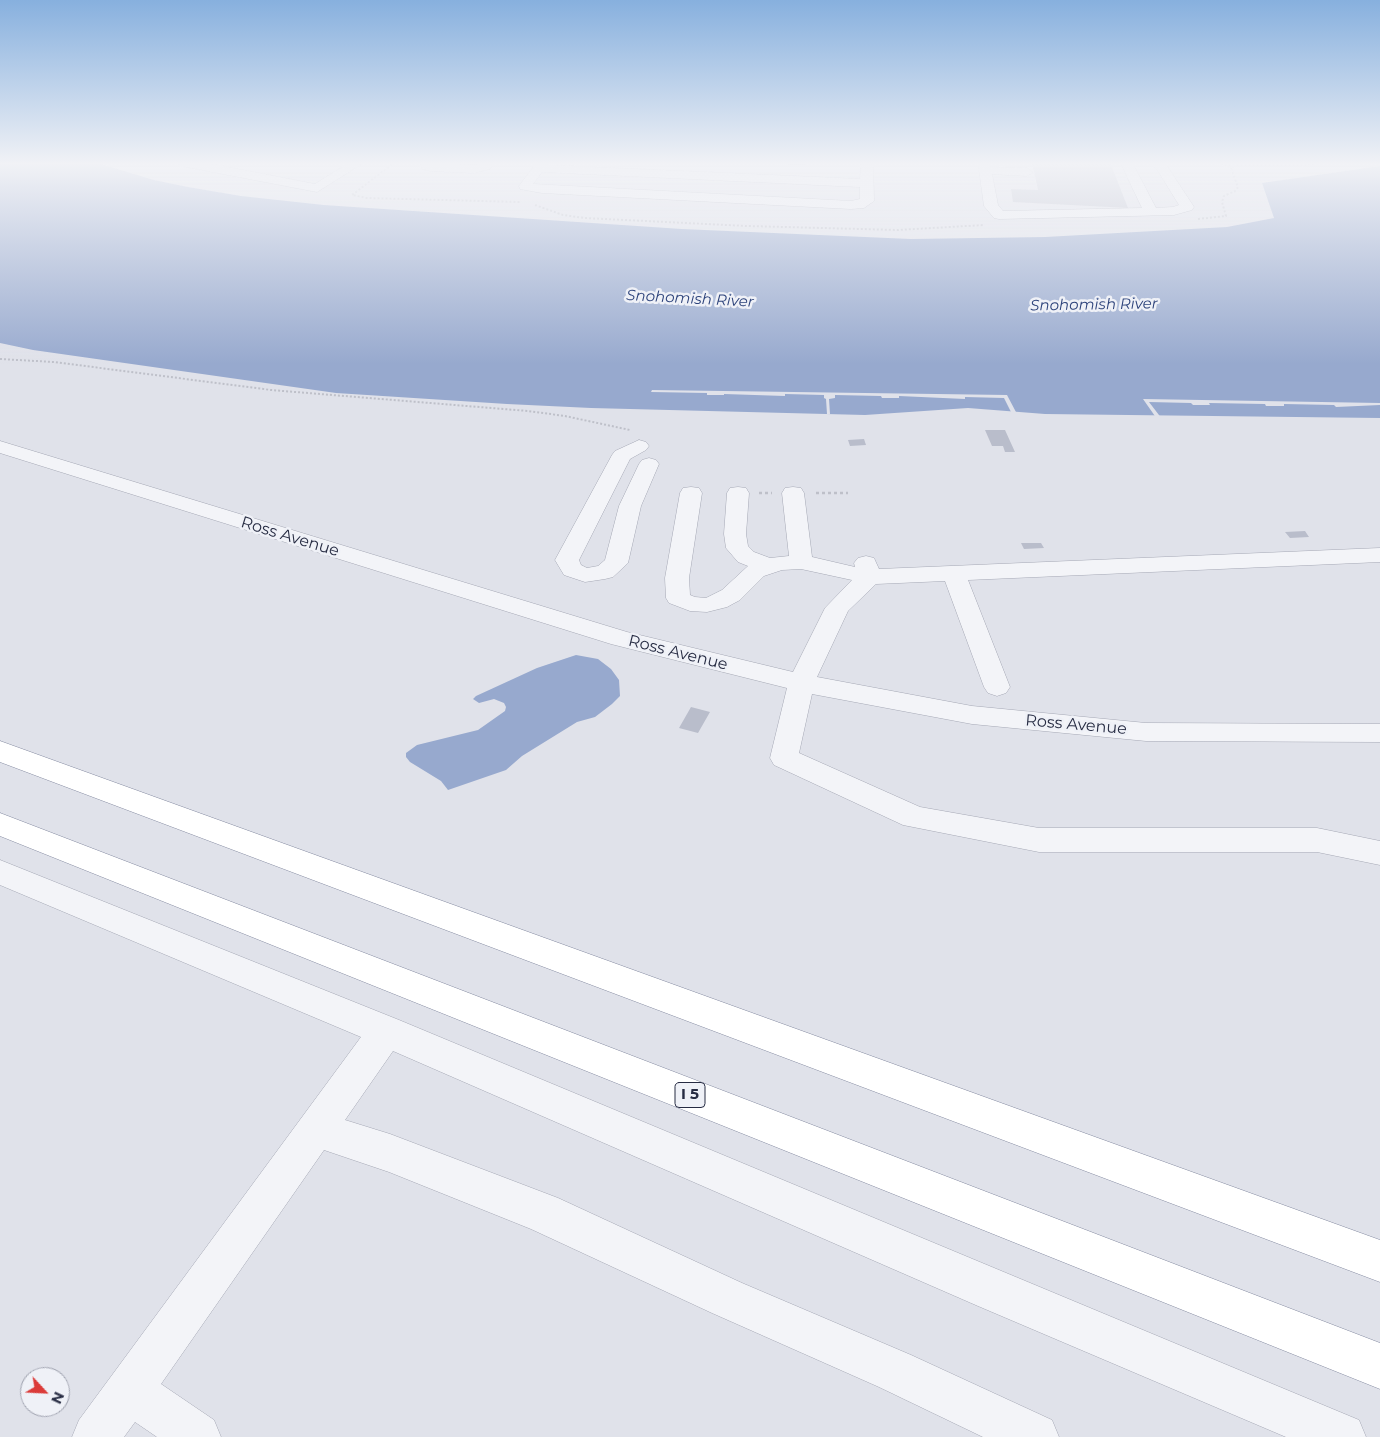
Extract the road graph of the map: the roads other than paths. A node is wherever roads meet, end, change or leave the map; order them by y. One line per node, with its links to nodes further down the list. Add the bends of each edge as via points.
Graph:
1 (0, 447): 11 (street, Ross Avenue, via 620,638)
2 (639, 447): 2 (street, via 622,455 567,560 572,570 585,575 605,572 616,563 630,506)
3 (691, 493): 8 (street, via 677,578 678,598 690,604 707,606 731,595 756,571)
4 (738, 493): 8 (street, via 737,548 746,557)
5 (793, 493): 7 (street)
6 (1380, 555): 10 (street, via 1024,562 981,564)
7 (801, 562): 8 (street, via 779,562); 9 (street)
8 (770, 566)
9 (867, 568): 10 (street, via 924,567); 11 (street, via 837,608)
10 (954, 574): 12 (street)
11 (801, 684): 13 (street, Ross Avenue, via 972,716 1146,732); 16 (street, via 784,758 914,817 1039,840 1318,840)
12 (997, 687)
13 (1380, 733)
14 (0, 751): 20 (highway)
15 (0, 824): 21 (highway, I 5)
16 (1380, 853)
17 (0, 872): 18 (street)
18 (386, 1031): 19 (street); 26 (street)
19 (318, 1130): 22 (street); 25 (street, via 390,1152 543,1213)
20 (1380, 1261)
21 (1380, 1366)
22 (130, 1391): 23 (street); 24 (street)
23 (96, 1437)
24 (197, 1437)
25 (1035, 1437)
26 (1342, 1437)

